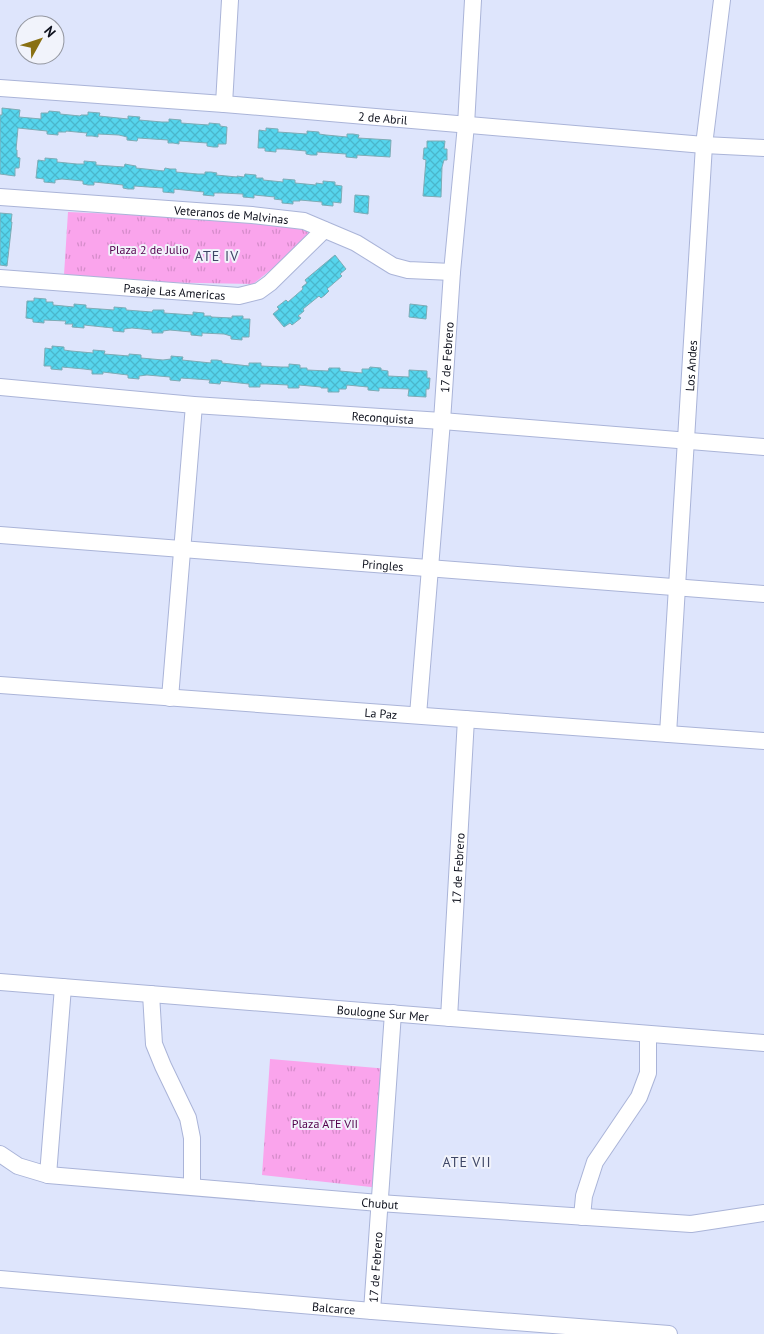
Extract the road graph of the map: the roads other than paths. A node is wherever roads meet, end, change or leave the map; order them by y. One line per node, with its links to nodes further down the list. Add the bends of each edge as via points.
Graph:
1 (230, 0): 5 (street)
2 (473, 0): 6 (street, 17 de Febrero)
3 (722, 0): 7 (street, Los Andes)
4 (0, 88): 5 (street, 2 de Abril)
5 (224, 104): 6 (street, 2 de Abril)
6 (466, 125): 7 (street, 2 de Abril); 11 (street, 17 de Febrero)
7 (704, 145): 8 (street, 2 de Abril); 16 (street, Los Andes)
8 (764, 148)
9 (0, 196): 10 (street, Veteranos de Malvinas, via 252,215 304,221)
10 (324, 230): 11 (street, Veteranos de Malvinas, via 356,243 392,266); 12 (street, Pasaje Las Americas, via 270,284 259,291 239,296)
11 (452, 272): 15 (street, 17 de Febrero)
12 (0, 278)
13 (0, 387): 14 (street, Reconquista)
14 (194, 405): 15 (street, Reconquista); 19 (street)
15 (442, 421): 16 (street, Reconquista); 20 (street, 17 de Febrero)
16 (687, 441): 17 (street, Reconquista); 21 (street, Los Andes)
17 (764, 447)
18 (0, 535): 19 (street, Pringles)
19 (182, 548): 20 (street, Pringles); 24 (street)
20 (430, 567): 21 (street, Pringles); 25 (street, 17 de Febrero)
21 (678, 587): 22 (street, Pringles); 27 (street, Los Andes)
22 (764, 594)
23 (0, 686): 24 (street, La Paz)
24 (170, 698): 25 (street, La Paz)
25 (418, 715): 26 (street, La Paz)
26 (466, 718): 27 (street, La Paz); 33 (street, 17 de Febrero)
27 (668, 734): 28 (street, La Paz)
28 (764, 741)
29 (0, 982): 30 (street, Boulogne Sur Mer)
30 (63, 987): 31 (street, Boulogne Sur Mer); 37 (street)
31 (151, 994): 32 (street, Boulogne Sur Mer); 38 (street, via 154,1044 188,1118 192,1138)
32 (393, 1013): 33 (street, Boulogne Sur Mer); 39 (street, 17 de Febrero)
33 (449, 1018): 34 (street, Boulogne Sur Mer)
34 (648, 1034): 35 (street, Boulogne Sur Mer); 41 (street, via 648,1073 639,1097 595,1162 584,1196)
35 (764, 1043)
36 (0, 1154): 37 (street, Chubut, via 18,1166)
37 (48, 1175): 38 (street, Chubut)
38 (192, 1186): 39 (street, Chubut)
39 (379, 1203): 41 (street, Chubut); 43 (street, 17 de Febrero)
40 (764, 1213): 41 (street, Chubut, via 691,1224)
41 (582, 1217)
42 (0, 1279): 43 (street, Balcarce)
43 (372, 1311): 44 (street, Balcarce)
44 (669, 1334)

